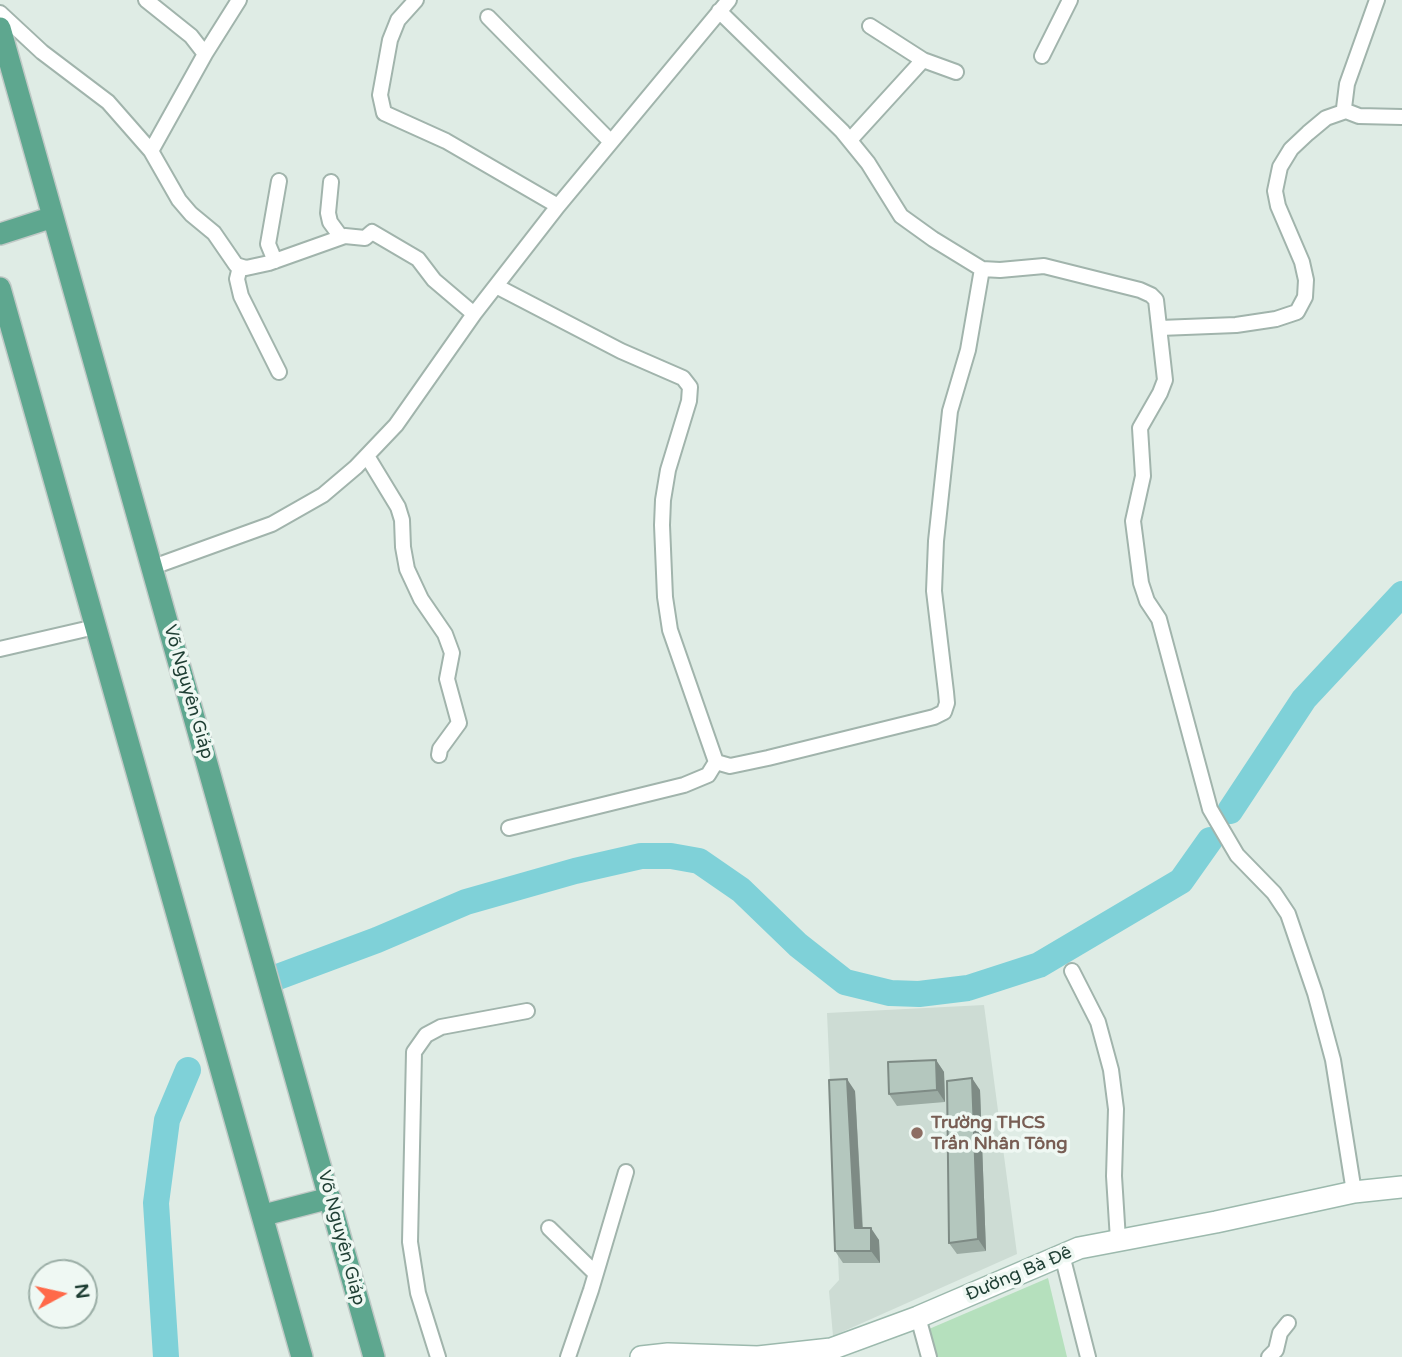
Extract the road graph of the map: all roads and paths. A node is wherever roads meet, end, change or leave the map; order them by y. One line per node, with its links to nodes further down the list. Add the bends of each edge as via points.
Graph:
1 (146, 0): 11 (street, via 191,36)
2 (239, 0): 11 (street)
3 (416, 0): 22 (street, via 398,20 390,40 380,94 384,113 446,141)
4 (1070, 0): 12 (street)
5 (1377, 0): 15 (street, via 1344,96)
6 (724, 6): 17 (street); 18 (street)
7 (0, 13): 19 (street, via 108,102)
8 (488, 17): 18 (street)
9 (870, 26): 13 (street)
10 (0, 28): 23 (main road, Võ Nguyên Giáp)
11 (205, 54): 19 (street)
12 (1042, 56)
13 (923, 60): 14 (street); 17 (street)
14 (956, 72)
15 (1346, 111): 16 (street, via 1359,116); 32 (street, via 1326,118 1308,133 1280,167 1275,191 1278,206 1306,281 1305,297 1297,312 1236,325)
16 (1402, 117)
17 (850, 140): 28 (street, via 901,216)
18 (611, 142): 22 (street)
19 (151, 151): 27 (street, via 179,200 214,233)
20 (279, 181): 26 (street, via 268,244)
21 (331, 182): 25 (street, via 328,213)
22 (558, 206): 29 (street)
23 (53, 218): 24 (main road); 35 (main road, Võ Nguyên Giáp)
24 (0, 234)
25 (341, 237): 26 (street); 31 (street, via 365,238 372,232 397,246 418,259 434,280)
26 (275, 261): 27 (street)
27 (240, 267): 33 (street, via 241,296)
28 (982, 269): 32 (street, via 1044,266 1140,290 1156,300); 39 (street, via 968,350 950,411 936,541 934,591 946,708 939,716 768,758 730,766)
29 (496, 286): 31 (street); 39 (street, via 683,378 690,387 663,500 665,597 670,630)
30 (0, 288): 36 (main road)
31 (474, 314): 34 (street, via 404,415)
32 (1160, 328): 45 (street, via 1164,380 1140,428 1143,475 1133,522 1141,583 1159,619 1210,809 1237,855 1274,892 1288,914 1334,1060)
33 (279, 372)
34 (367, 457): 35 (street, via 293,514); 38 (street, via 398,507 407,569 452,653 447,679 459,723)
35 (153, 567): 46 (main road, Võ Nguyên Giáp)
36 (95, 627): 37 (street); 47 (main road)
37 (0, 649)
38 (439, 755)
39 (716, 762): 40 (street, via 708,775 684,785)
40 (509, 828)
41 (1072, 971): 49 (street, via 1097,1022 1111,1070)
42 (527, 1011): 57 (street, via 441,1027 426,1035 414,1052 410,1242 418,1293)
43 (626, 1172): 51 (street)
44 (1402, 1187): 45 (street, Đường Bà Đê)
45 (1354, 1192): 49 (street, Đường Bà Đê)
46 (330, 1198): 47 (main road); 56 (main road, Võ Nguyên Giáp)
47 (264, 1215): 55 (main road)
48 (549, 1228): 51 (street)
49 (1118, 1240): 50 (street, Đường Bà Đê)
50 (1062, 1255): 52 (street, Đường Bà Đê); 61 (street)
51 (595, 1273): 58 (street)
52 (918, 1317): 54 (street, Đường Bà Đê); 60 (street)
53 (1288, 1323): 62 (street)
54 (831, 1353): 59 (street, Đường Bà Đê)
55 (302, 1357)
56 (373, 1357)
57 (438, 1357)
58 (568, 1357)
59 (640, 1357)
60 (929, 1357)
61 (1088, 1357)
62 (1269, 1357)

